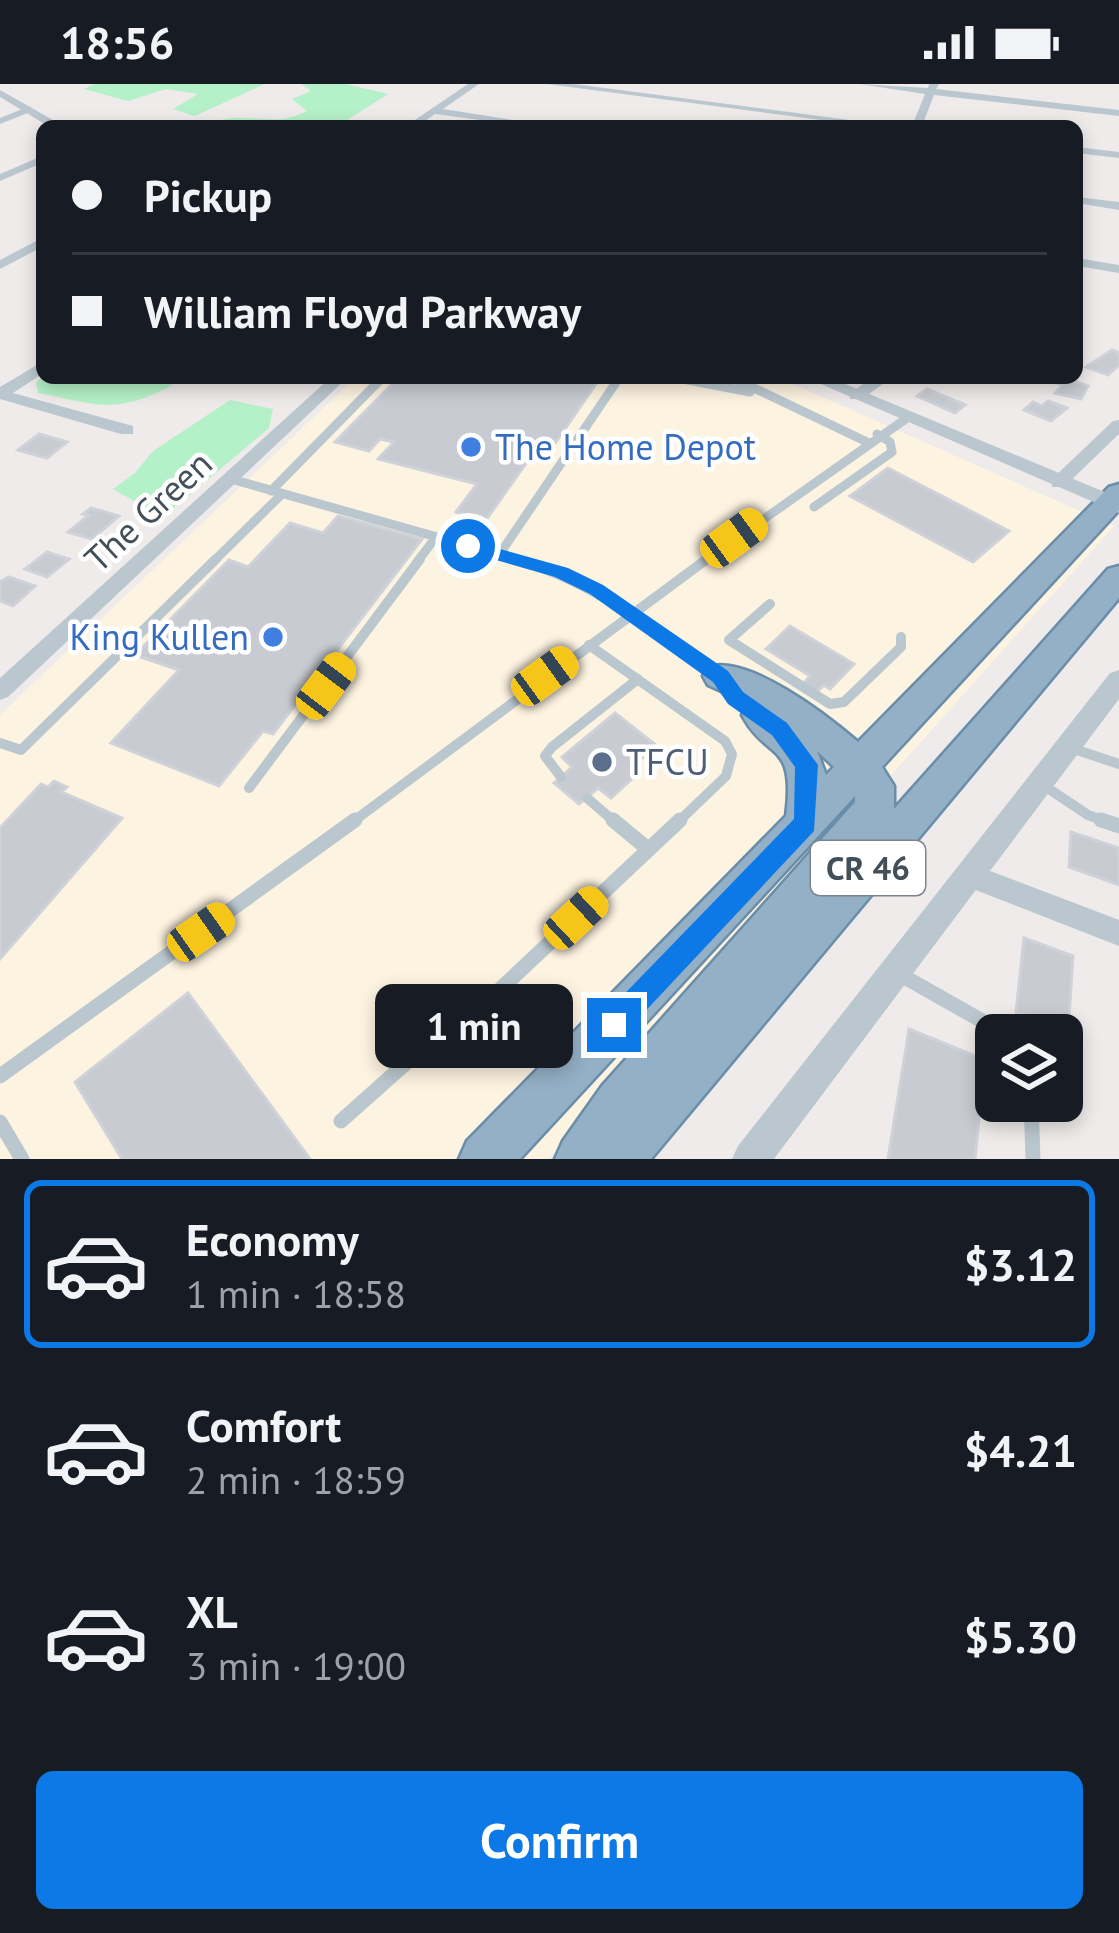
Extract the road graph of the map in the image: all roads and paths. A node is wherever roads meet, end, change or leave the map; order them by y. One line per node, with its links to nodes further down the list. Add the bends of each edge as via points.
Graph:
1 (474, 84): 7 (street)
2 (552, 84): 12 (street)
3 (864, 84): 4 (street)
4 (933, 88): 8 (street); 13 (street)
5 (0, 93): 6 (street)
6 (30, 109): 9 (street); 14 (street)
7 (434, 111): 10 (street); 11 (street)
8 (1119, 113)
9 (47, 120)
10 (420, 120)
11 (501, 120)
12 (842, 120)
13 (920, 120)
14 (0, 121)
15 (1083, 151): 16 (street)
16 (1119, 155)
17 (36, 162): 18 (street)
18 (0, 178)
19 (1083, 201): 20 (street)
20 (1119, 206)
21 (36, 245): 23 (street)
22 (1083, 263): 24 (street)
23 (0, 265)
24 (1119, 269)
25 (36, 371): 33 (street)
26 (333, 384): 40 (street, The Green)
27 (376, 384): 42 (lane)
28 (615, 384): 46 (lane)
29 (708, 384): 34 (lane)
30 (743, 384): 34 (lane)
31 (829, 384): 35 (street)
32 (874, 384): 35 (street)
33 (0, 394): 38 (street)
34 (759, 394): 39 (lane)
35 (856, 396): 36 (street)
36 (907, 418): 39 (lane); 41 (street)
37 (1119, 425): 41 (street)
38 (127, 430)
39 (876, 436): 44 (lane, via 892,452); 49 (lane)
40 (231, 479): 42 (lane); 55 (street, The Green)
41 (1058, 483): 43 (street)
42 (276, 492): 45 (lane); 56 (lane, via 21,751)
43 (1116, 501): 59 (highway, CR 46)
44 (814, 507)
45 (436, 537): 46 (lane); 62 (lane)
46 (500, 555): 49 (lane, via 562,572)
47 (1119, 577): 78 (highway, CR 46)
48 (770, 604): 52 (lane)
49 (631, 614): 51 (lane); 52 (lane)
50 (901, 637): 52 (lane, via 901,647 844,702 830,704)
51 (589, 644): 53 (lane); 71 (lane)
52 (724, 658): 59 (highway, via 749,686); 64 (highway, via 736,698 799,749 808,770)
53 (638, 680): 60 (lane, via 552,747 545,756); 66 (lane, via 732,754 726,776)
54 (1118, 683): 57 (street)
55 (0, 691)
56 (0, 742)
57 (1068, 747): 58 (lane); 61 (street)
58 (1119, 764)
59 (860, 767): 64 (highway, CR 46); 77 (highway, via 875,786 875,808 620,1103)
60 (560, 777)
61 (1041, 783): 65 (lane); 67 (street)
62 (249, 788)
63 (586, 798): 66 (lane)
64 (806, 823): 76 (highway, CR 46)
65 (1119, 826)
66 (648, 849): 72 (lane, via 441,1045 414,1056)
67 (969, 875): 68 (street); 69 (street)
68 (1119, 933)
69 (898, 973): 70 (lane); 79 (street)
70 (975, 1017)
71 (0, 1076)
72 (340, 1121)
73 (0, 1122): 75 (lane)
74 (1035, 1122): 80 (lane)
75 (22, 1159)
76 (485, 1159)
77 (581, 1159)
78 (616, 1159)
79 (751, 1159)
80 (1033, 1159)

